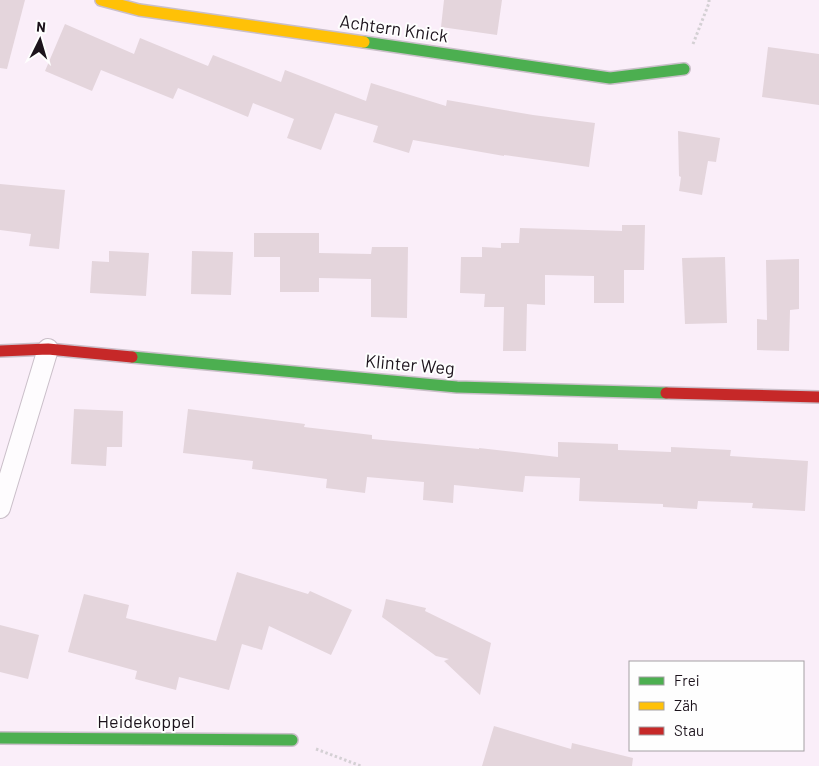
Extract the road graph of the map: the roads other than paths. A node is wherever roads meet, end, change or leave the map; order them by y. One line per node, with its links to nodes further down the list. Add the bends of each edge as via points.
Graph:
1 (101, 0): 2 (street, Achtern Knick, via 139,10 610,78)
2 (684, 69)
3 (48, 349): 4 (street, Klinter Weg); 5 (street, Klinter Weg, via 457,388); 6 (street)
4 (0, 351)
5 (819, 397)
6 (0, 508)
7 (0, 738): 8 (street, Heidekoppel)
8 (292, 740)

